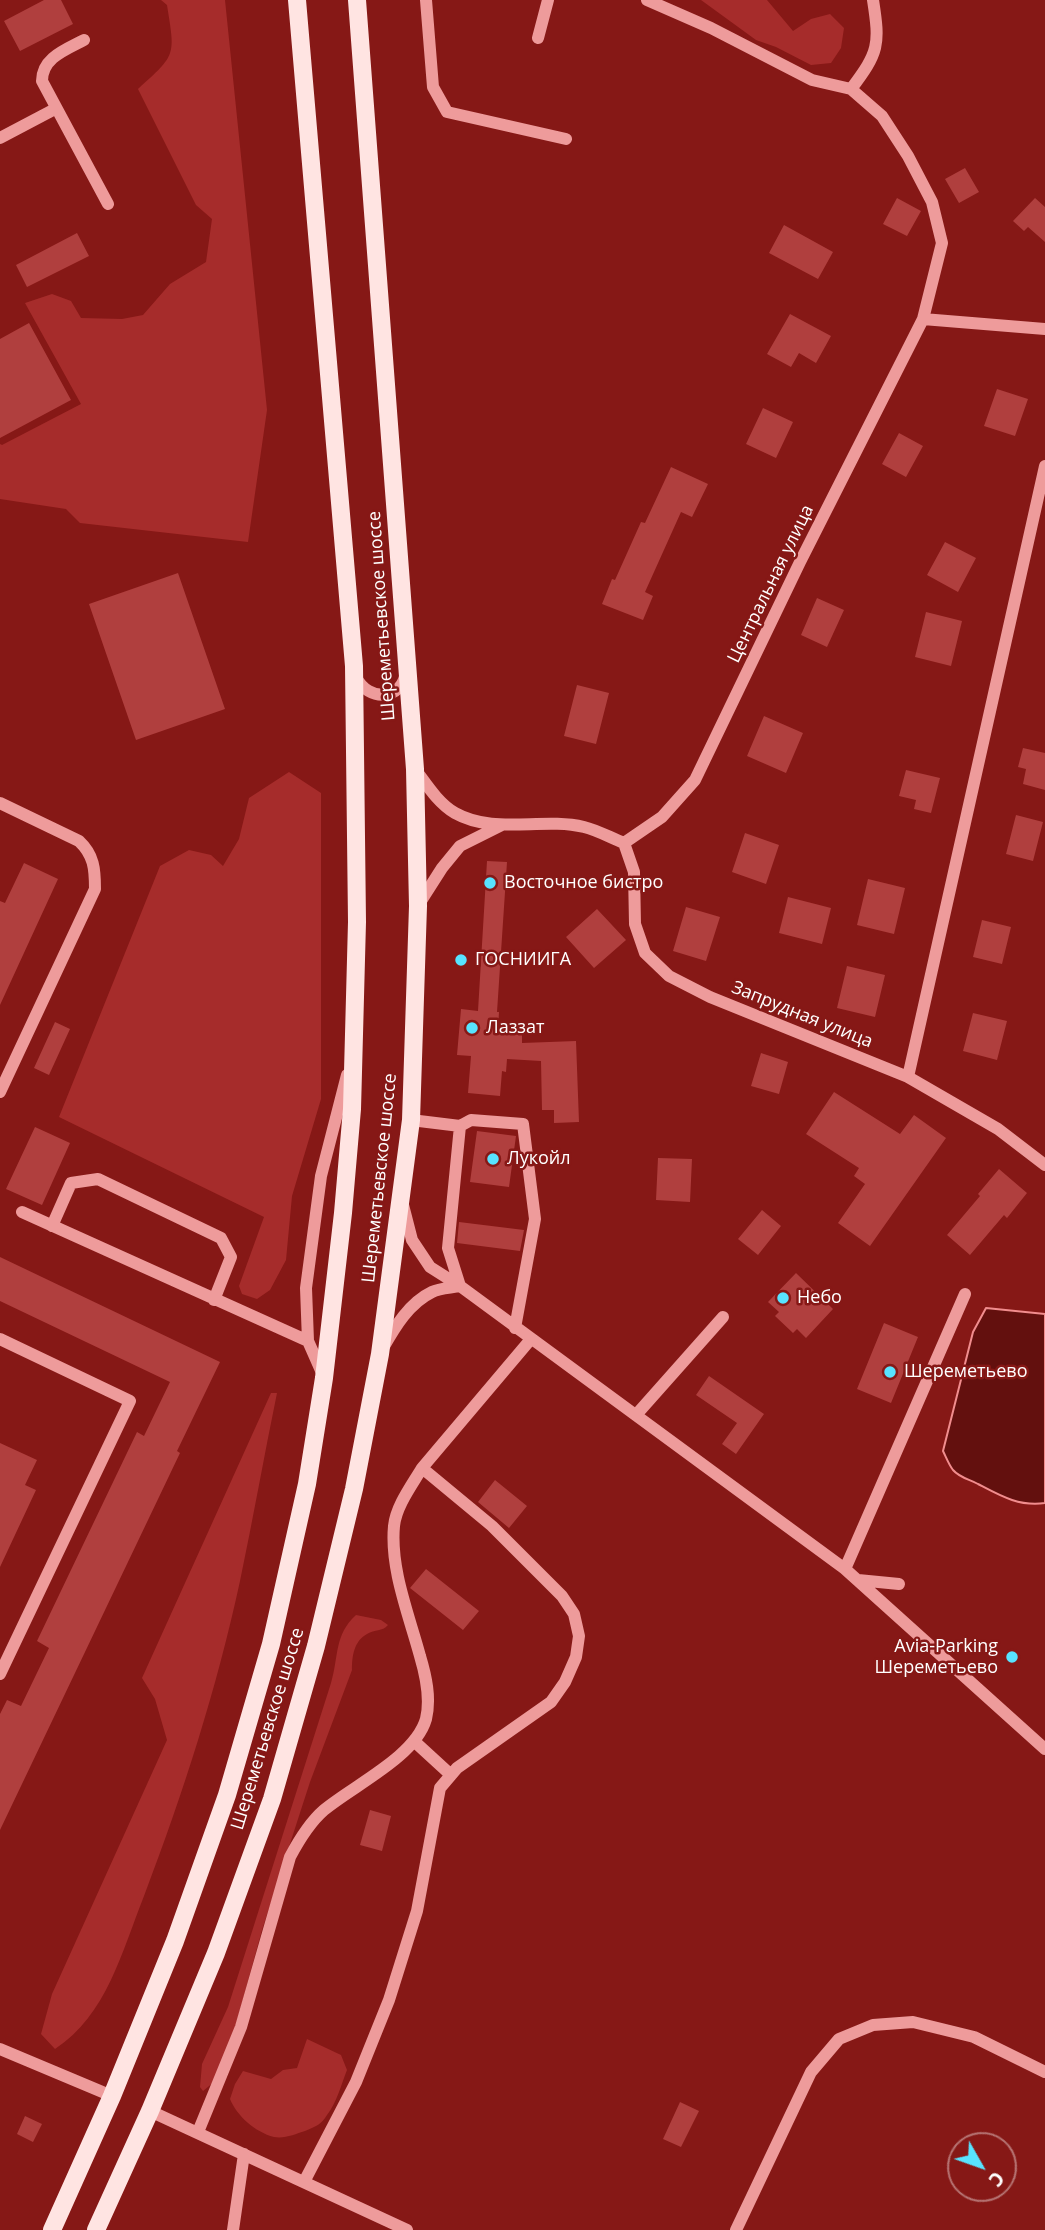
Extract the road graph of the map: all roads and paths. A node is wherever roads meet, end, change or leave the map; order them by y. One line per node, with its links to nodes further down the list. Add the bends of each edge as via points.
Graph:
1 (297, 0): 18 (main road, Шереметьевское шоссе)
2 (357, 0): 17 (main road, Шереметьевское шоссе)
3 (426, 0): 12 (street, via 433,88 447,112)
4 (548, 0): 7 (street)
5 (647, 0): 9 (street, via 812,80)
6 (873, 0): 9 (street, via 877,32 873,57)
7 (538, 38)
8 (83, 40): 10 (street, via 54,56 43,68 42,81)
9 (851, 89): 14 (street, Центральная улица, via 882,116 932,202 942,243)
10 (55, 109): 11 (street); 13 (street)
11 (0, 138)
12 (566, 139)
13 (107, 204)
14 (923, 319): 15 (street); 22 (street, Центральная улица, via 695,780 662,817)
15 (1045, 330)
16 (1045, 466): 25 (street)
17 (407, 665): 18 (street, via 406,678 387,695 363,689); 19 (main road, Шереметьевское шоссе)
18 (354, 666): 24 (main road, Шереметьевское шоссе)
19 (415, 769): 21 (street, via 456,813); 23 (main road, Шереметьевское шоссе)
20 (0, 803): 26 (street, via 79,841 89,850 95,873 95,889)
21 (502, 824): 22 (street, via 583,827); 23 (street, via 460,846)
22 (624, 843): 25 (street, Запрудная улица, via 635,872 635,924 645,953 669,976)
23 (418, 906): 27 (main road, Шереметьевское шоссе)
24 (354, 1051): 40 (street, via 321,1176 306,1288); 42 (main road, Шереметьевское шоссе, via 344,1200)
25 (908, 1077): 29 (street, Запрудная улица, via 998,1129)
26 (0, 1092)
27 (411, 1120): 28 (street); 30 (main road, Шереметьевское шоссе)
28 (460, 1126): 33 (street, via 448,1248); 37 (street, via 471,1119 523,1124 535,1219)
29 (1045, 1165)
30 (401, 1198): 33 (street, via 412,1240 430,1267); 41 (main road, Шереметьевское шоссе)
31 (22, 1212): 32 (street)
32 (52, 1226): 35 (street); 35 (street, via 71,1184 98,1179 221,1238 231,1257)
33 (460, 1286): 37 (street); 41 (street, via 433,1291 415,1304)
34 (965, 1294): 45 (street)
35 (214, 1300): 40 (street)
36 (723, 1317): 43 (street)
37 (515, 1328): 39 (street)
38 (0, 1339): 48 (street, via 131,1401)
39 (531, 1339): 43 (street); 44 (street)
40 (308, 1341): 42 (street)
41 (380, 1353): 56 (main road, Шереметьевское шоссе, via 355,1489 272,1799 216,1953)
42 (324, 1378): 55 (main road, Шереметьевское шоссе, via 271,1644 227,1795 175,1941)
43 (636, 1415): 45 (street)
44 (422, 1468): 50 (street, via 394,1524 397,1568 428,1685 426,1718); 52 (street, via 492,1526 562,1596 574,1614 579,1636 576,1657 551,1702)
45 (845, 1569): 46 (street)
46 (858, 1580): 47 (street); 51 (street)
47 (900, 1584)
48 (3, 1659): 49 (street)
49 (0, 1674)
50 (415, 1742): 52 (street); 57 (street, via 322,1811 302,1834 290,1857 241,2026)
51 (1045, 1749)
52 (451, 1775): 59 (street, via 440,1788 417,1911 389,2000 356,2082)
53 (0, 2049): 55 (street)
54 (1045, 2071): 64 (street, via 974,2037 913,2022 873,2025 839,2039 811,2072)
55 (112, 2096): 60 (main road, Шереметьевское шоссе)
56 (150, 2111): 57 (street); 61 (main road, Шереметьевское шоссе)
57 (198, 2132): 58 (street)
58 (244, 2154): 59 (street); 62 (street)
59 (304, 2182): 63 (street)
60 (52, 2230)
61 (96, 2230)
62 (233, 2230)
63 (407, 2230)
64 (736, 2230)

